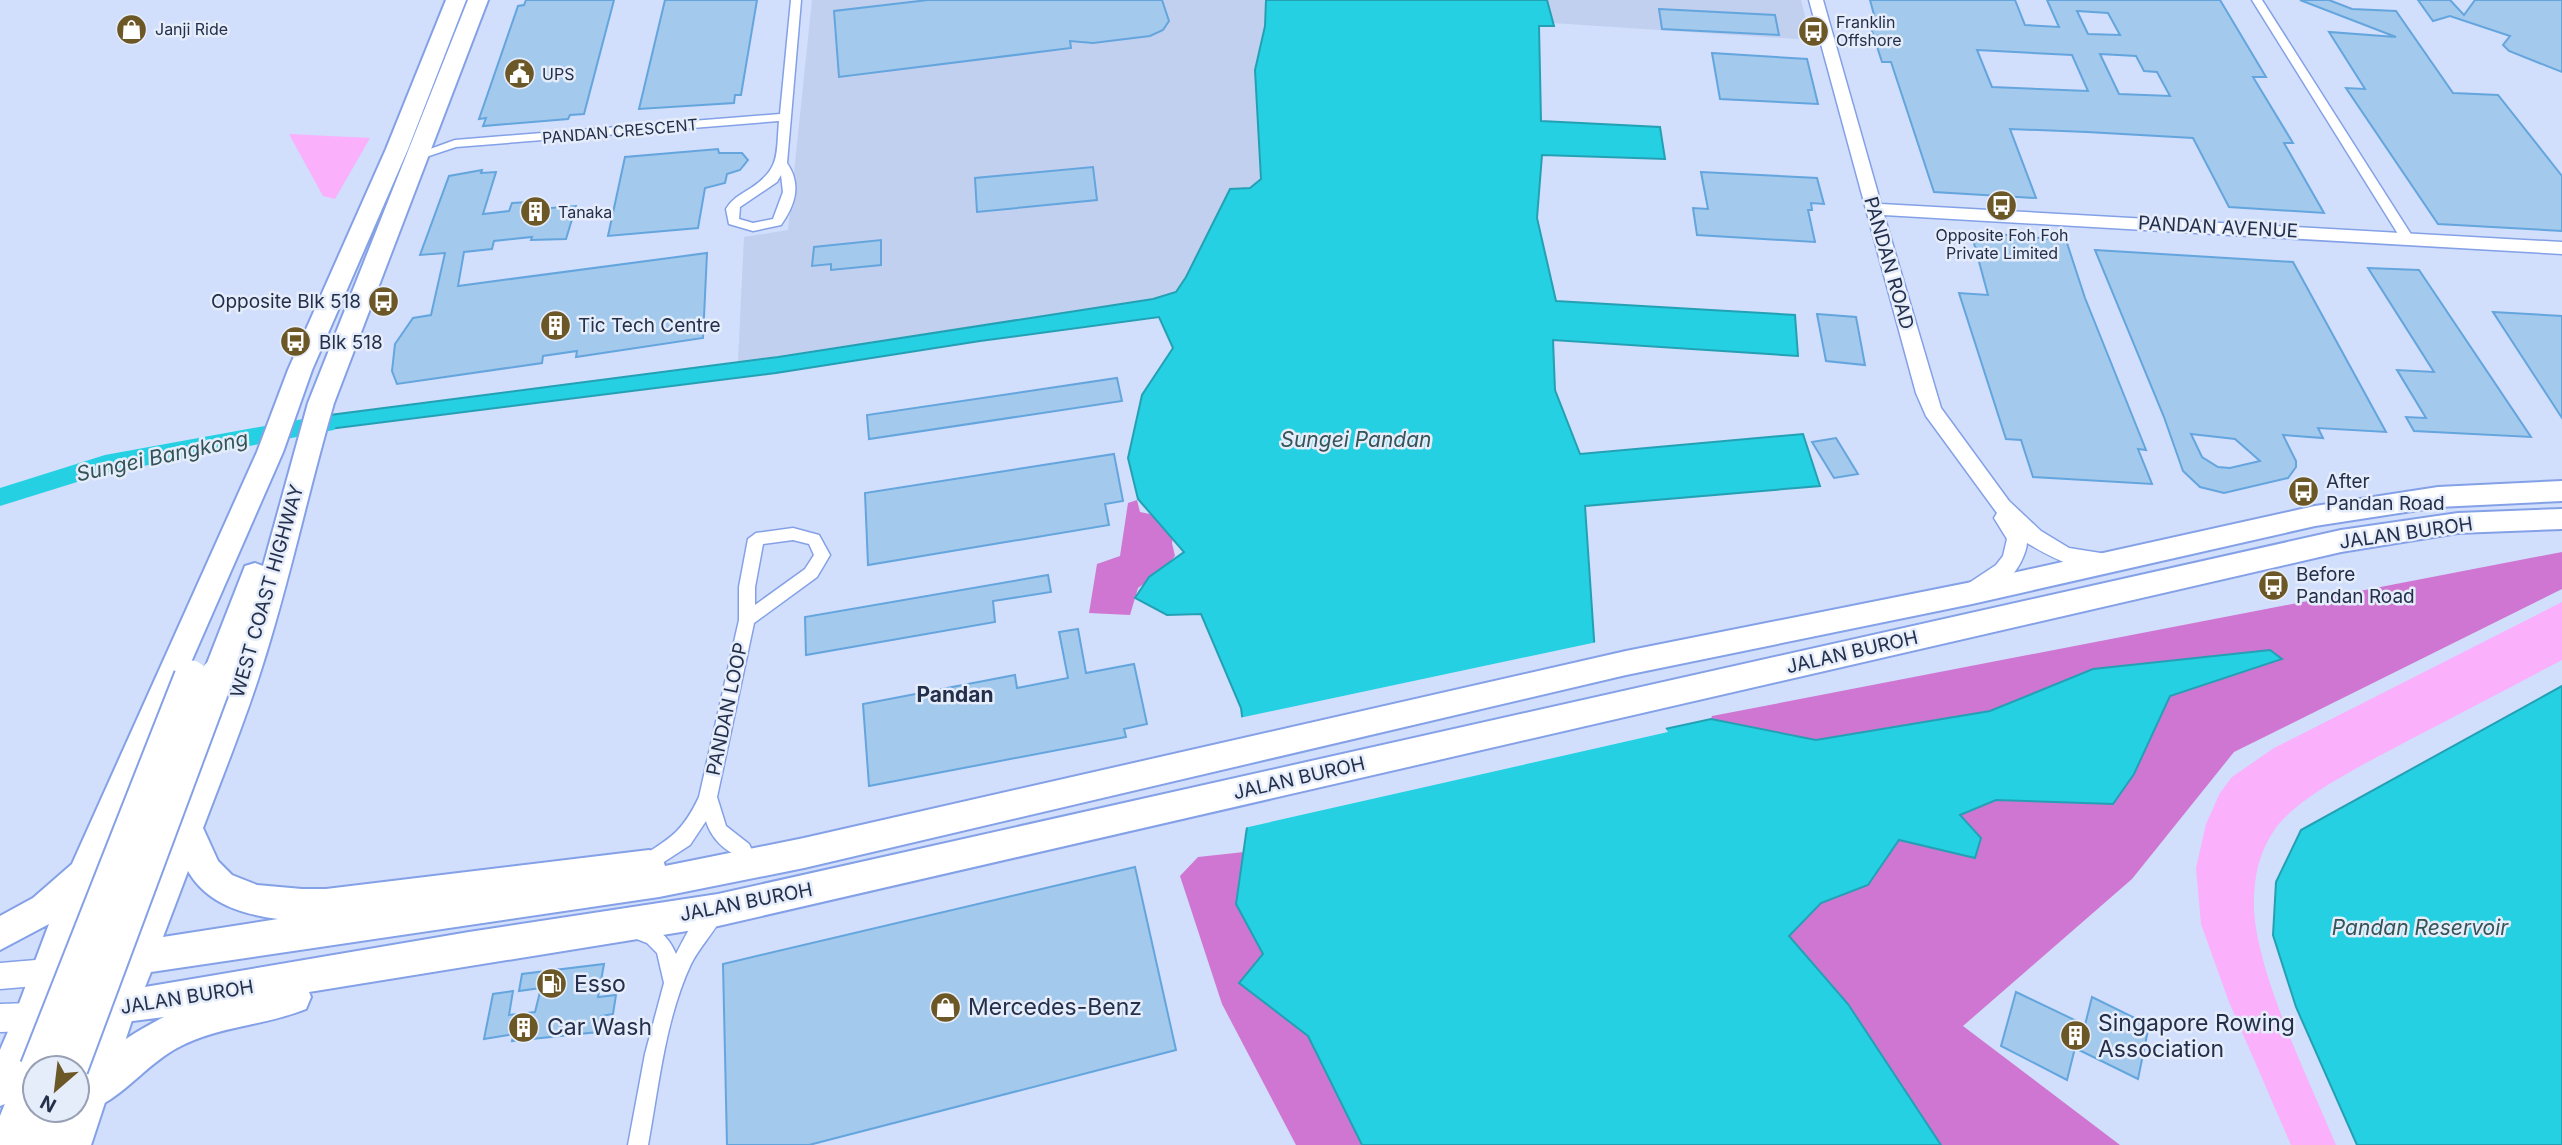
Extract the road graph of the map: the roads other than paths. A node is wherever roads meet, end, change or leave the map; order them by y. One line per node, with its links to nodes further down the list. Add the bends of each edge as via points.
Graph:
1 (796, 0): 5 (street)
2 (1816, 0): 10 (street, PANDAN ROAD)
3 (2257, 0): 11 (street)
4 (465, 5): 6 (highway, WEST COAST HIGHWAY); 13 (highway, WEST COAST HIGHWAY, via 397,149)
5 (785, 117): 7 (street, PANDAN CRESCENT); 9 (street)
6 (423, 133): 7 (street, PANDAN CRESCENT); 8 (highway, WEST COAST HIGHWAY)
7 (455, 144): 8 (street, PANDAN CRESCENT)
8 (414, 157): 14 (highway, WEST COAST HIGHWAY, via 320,403)
9 (781, 163): 9 (street, via 790,184 787,208 777,222 753,227 733,221 735,204 773,179)
10 (1875, 209): 11 (street, PANDAN AVENUE); 16 (street, PANDAN ROAD, via 1929,402)
11 (2408, 239): 12 (street, PANDAN AVENUE)
12 (2562, 248)
13 (267, 457): 21 (highway, via 267,477); 27 (highway, WEST COAST HIGHWAY)
14 (304, 458): 21 (highway, via 282,495); 23 (highway, WEST COAST HIGHWAY, via 296,503 247,668)
15 (2562, 491): 18 (highway, JALAN BUROH, via 2438,497 2340,512)
16 (2002, 506): 18 (street, PANDAN ROAD, via 2051,549 2080,559); 19 (street, PANDAN ROAD, via 2002,516 2017,538 2014,555 2004,572)
17 (2562, 519): 28 (highway, JALAN BUROH, via 2458,523 2341,541)
18 (2108, 561): 19 (highway, JALAN BUROH)
19 (1972, 593): 25 (highway, JALAN BUROH, via 1626,663)
20 (747, 620): 20 (street, PANDAN LOOP, via 747,587 756,539 793,534 814,540 822,555 811,573); 22 (street, PANDAN LOOP)
21 (204, 676): 38 (highway, bridge); 39 (highway, bridge)
22 (708, 797): 24 (street, PANDAN LOOP, via 718,831); 26 (street, PANDAN LOOP, via 684,839)
23 (187, 828): 26 (highway, via 195,860 218,887 243,897 290,905 326,905); 32 (highway, WEST COAST HIGHWAY)
24 (743, 850): 25 (highway, via 796,845); 26 (highway)
25 (804, 853): 32 (highway, JALAN BUROH, via 659,882)
26 (643, 866)
27 (86, 869): 30 (highway, via 45,909); 33 (highway, WEST COAST HIGHWAY)
28 (718, 910): 29 (highway, JALAN BUROH); 35 (street, via 693,937)
29 (617, 924): 31 (highway, JALAN BUROH); 35 (street, via 653,934 667,951)
30 (0, 934)
31 (442, 953): 36 (highway, JALAN BUROH); 41 (highway, via 406,974 198,1019)
32 (140, 957): 33 (highway, JALAN BUROH); 36 (highway, WEST COAST HIGHWAY)
33 (48, 972): 34 (main road); 37 (highway, WEST COAST HIGHWAY)
34 (0, 976)
35 (672, 979): 49 (street)
36 (120, 1008): 37 (highway, JALAN BUROH); 40 (main road, WEST COAST HIGHWAY)
37 (16, 1018): 42 (main road, WEST COAST HIGHWAY)
38 (43, 1054)
39 (91, 1054)
40 (91, 1064)
41 (91, 1076)
42 (0, 1089)
43 (21, 1110): 46 (highway)
44 (50, 1124): 47 (highway)
45 (77, 1124): 48 (main road, WEST COAST HIGHWAY)
46 (7, 1145)
47 (42, 1145)
48 (74, 1145)
49 (638, 1145)

